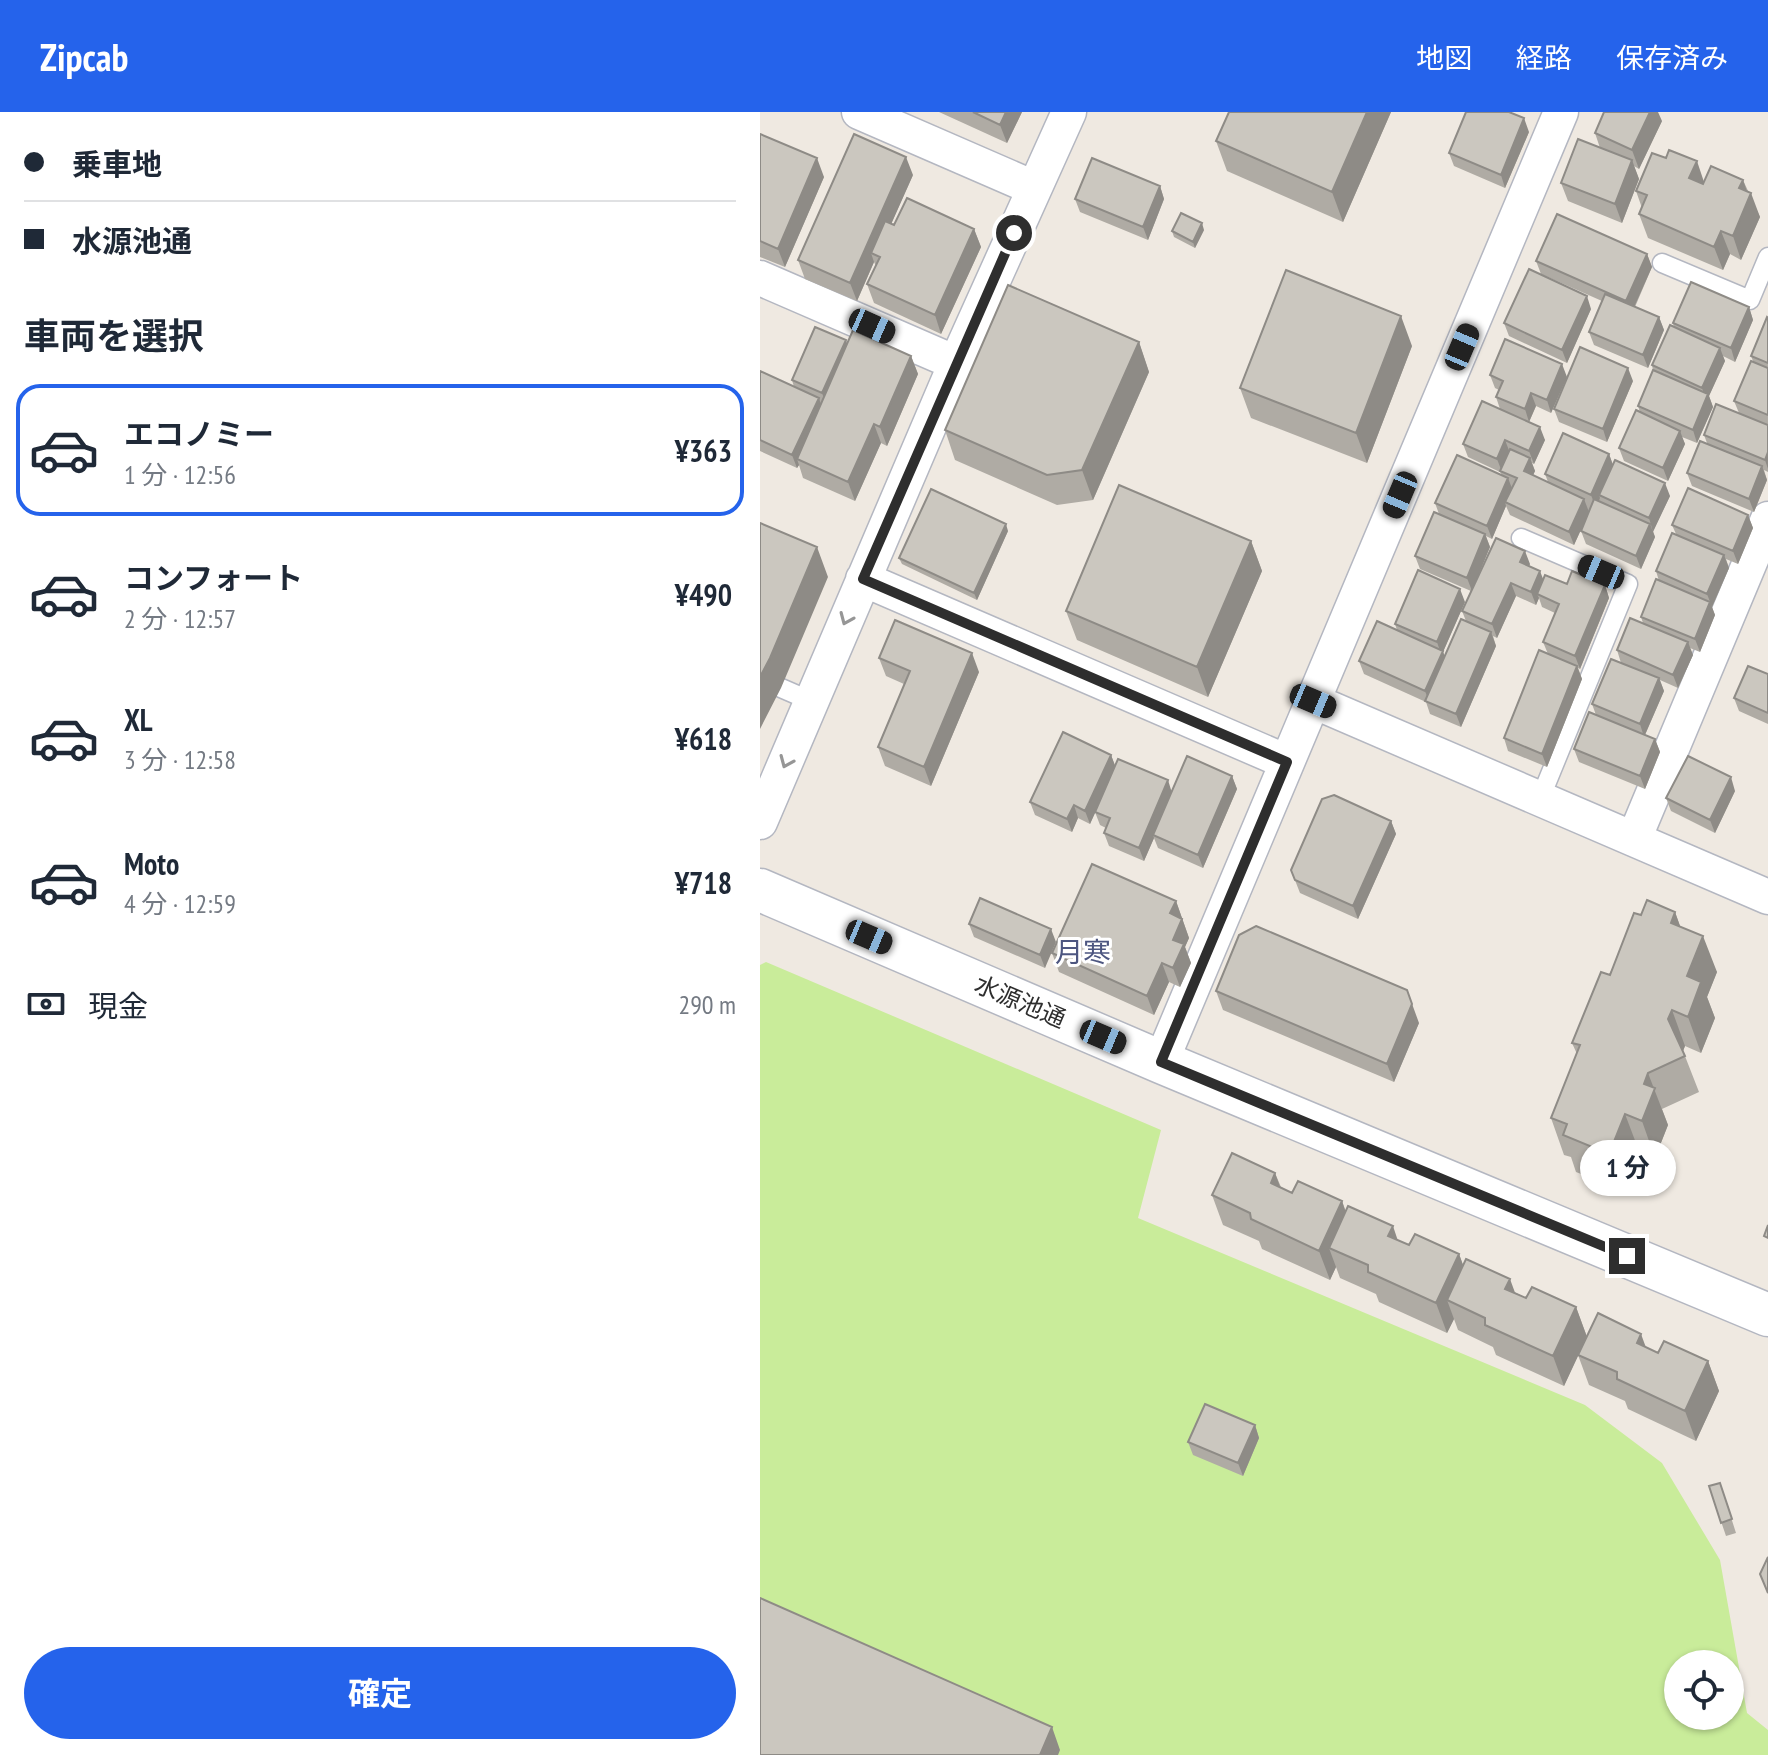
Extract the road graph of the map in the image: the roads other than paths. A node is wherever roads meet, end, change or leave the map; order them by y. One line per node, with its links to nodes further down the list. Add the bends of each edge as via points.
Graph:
1 (859, 112): 4 (street)
2 (1069, 112): 4 (street)
3 (1561, 112): 14 (street)
4 (1034, 188): 8 (street)
5 (1768, 257): 6 (lane, via 1750,300)
6 (1662, 263)
7 (760, 278): 8 (street)
8 (956, 363): 11 (street)
9 (1768, 519): 18 (street)
10 (1521, 538): 16 (lane, via 1628,584)
11 (863, 579): 13 (street, one-way to 13); 15 (street)
12 (781, 688): 13 (lane)
13 (811, 701): 17 (street, one-way to 17)
14 (1313, 701): 15 (street); 16 (street)
15 (1287, 762): 21 (street)
16 (1540, 799): 18 (street)
17 (760, 822)
18 (1634, 839): 20 (street)
19 (760, 890): 21 (street, 水源池通)
20 (1768, 897)
21 (1161, 1062): 22 (street, 水源池通)
22 (1768, 1315)

